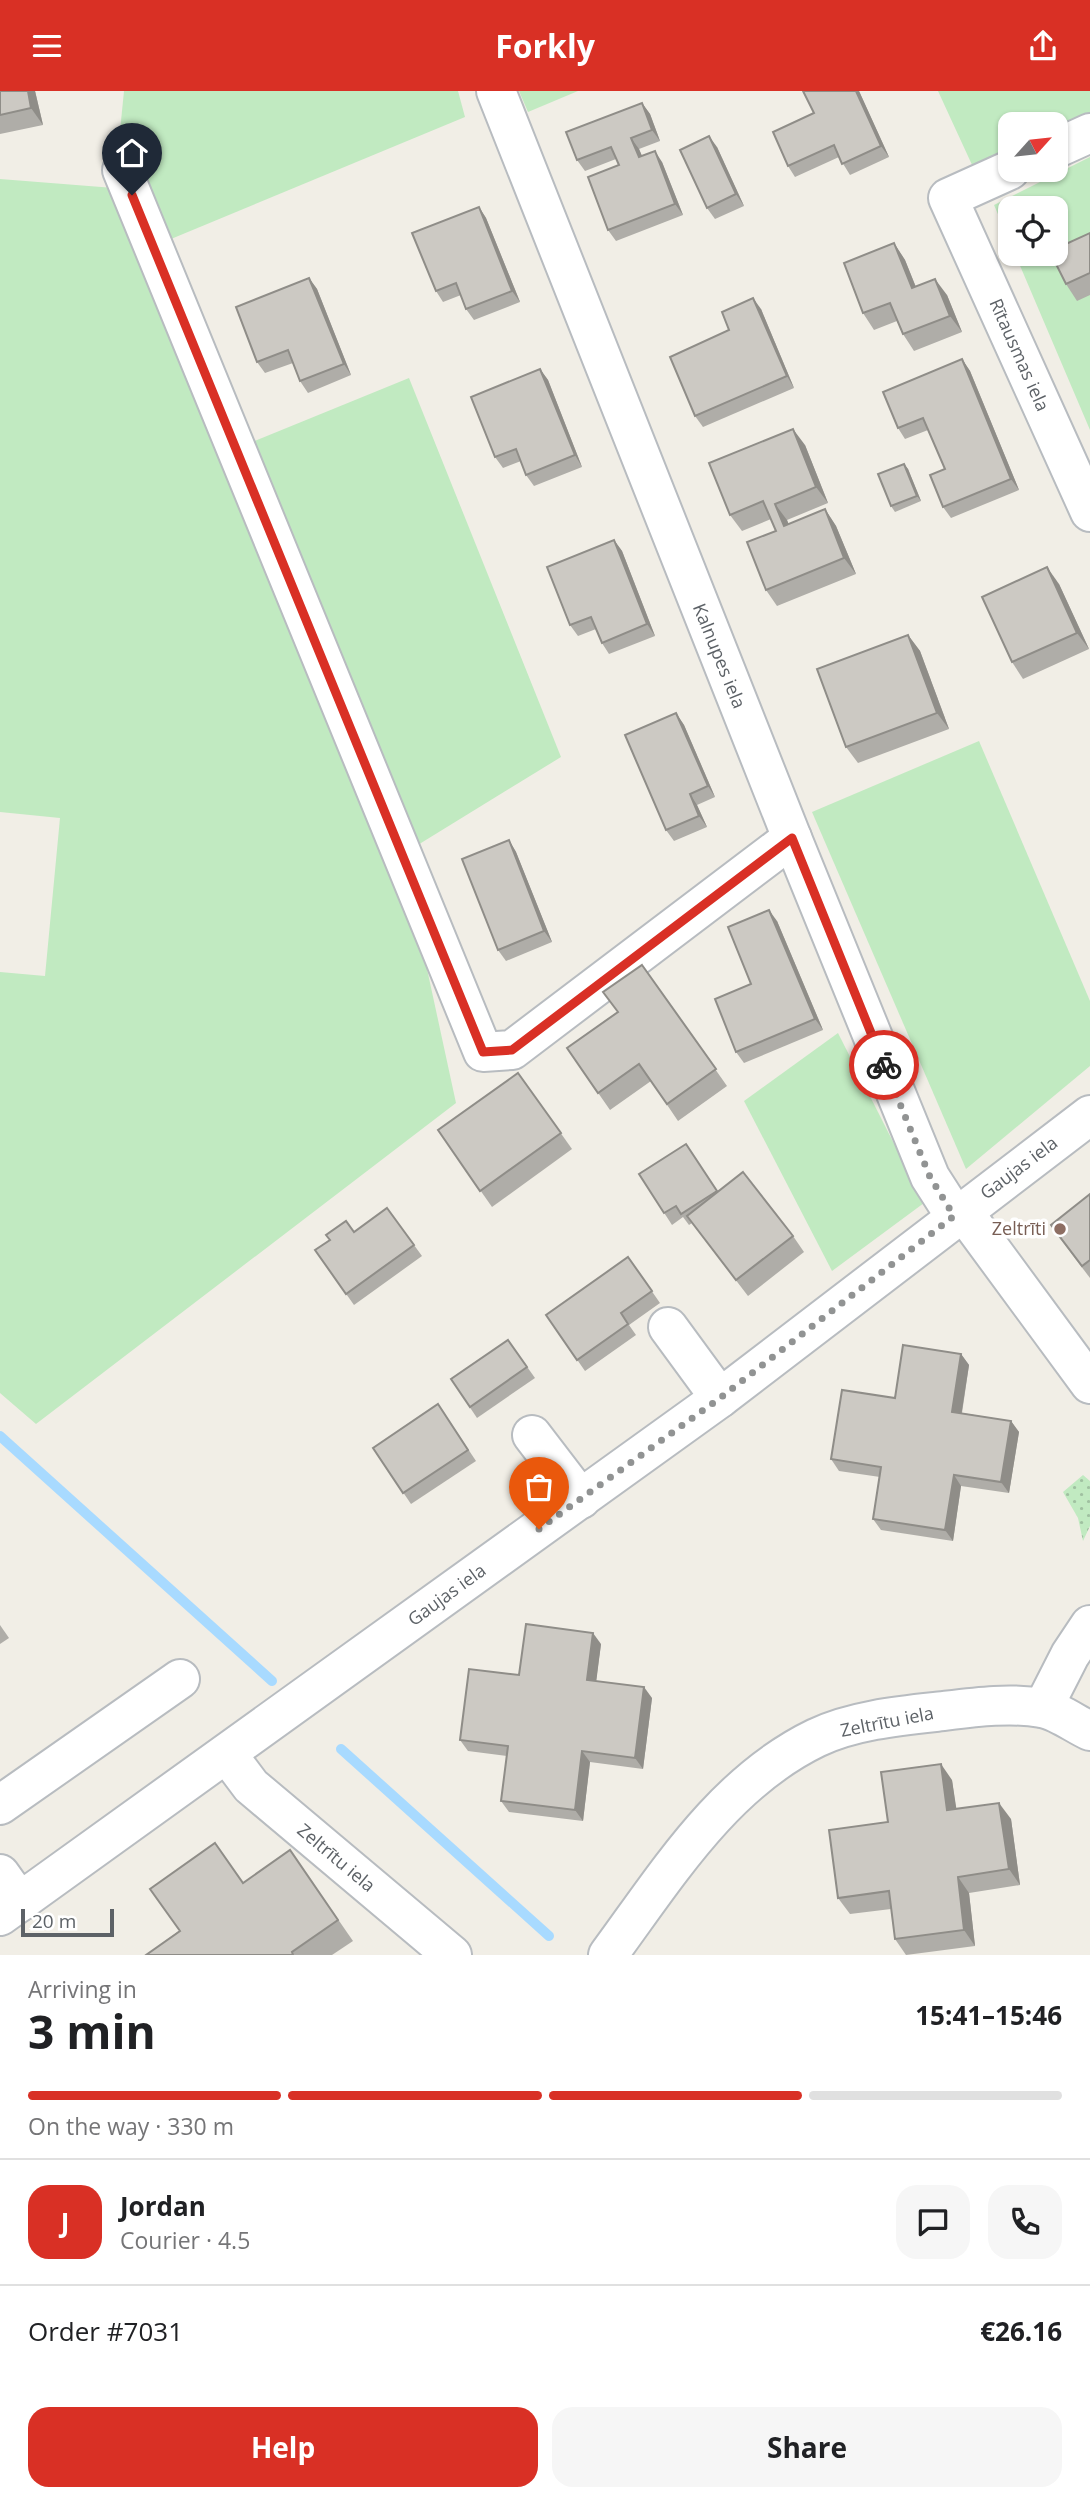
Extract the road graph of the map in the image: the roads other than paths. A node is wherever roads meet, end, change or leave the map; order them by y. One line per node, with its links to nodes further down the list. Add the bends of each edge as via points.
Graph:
1 (496, 91): 7 (street, Kalnupes iela)
2 (1090, 133): 3 (street)
3 (1068, 143)
4 (122, 170): 7 (street, via 483,1052 512,1050)
5 (998, 175): 6 (street, Rītausmas iela, via 948,198)
6 (1090, 512)
7 (792, 838): 9 (street, Kalnupes iela, via 930,1177)
8 (1090, 1115): 9 (street, Gaujas iela)
9 (958, 1213): 11 (street, Kalnupes iela); 12 (street, Gaujas iela)
10 (668, 1327): 12 (street)
11 (1090, 1383)
12 (720, 1398): 14 (street, Gaujas iela)
13 (532, 1435): 14 (street)
14 (581, 1499): 19 (street, Gaujas iela)
15 (1090, 1625): 17 (street)
16 (180, 1679): 20 (street)
17 (1043, 1708): 18 (street, Zeltrītu iela); 23 (street, Zeltrītu iela, via 983,1707 911,1715 817,1737 767,1767 724,1805 685,1849)
18 (1090, 1731)
19 (228, 1754): 21 (street, Gaujas iela); 22 (street, Zeltrītu iela, via 251,1786)
20 (0, 1805)
21 (7, 1897)
22 (452, 1955)
23 (608, 1955)

